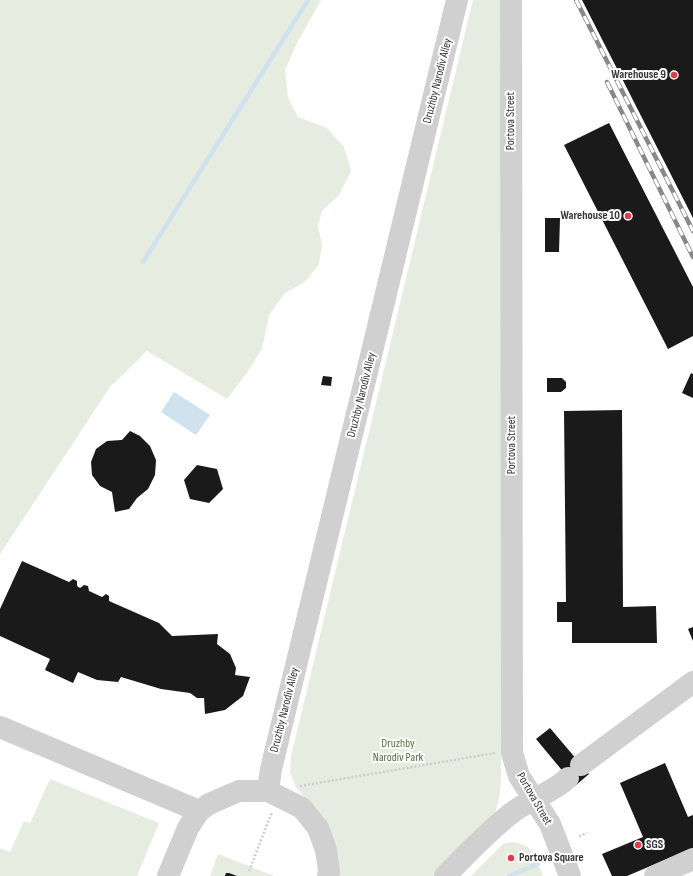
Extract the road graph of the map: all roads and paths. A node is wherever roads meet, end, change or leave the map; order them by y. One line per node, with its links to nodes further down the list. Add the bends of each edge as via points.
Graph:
1 (457, 0): 6 (street, Druzhby Narodiv Alley, via 271,769)
2 (511, 0): 7 (street, Portova Street, via 512,753 519,776)
3 (693, 682): 7 (street, via 551,790)
4 (0, 727): 8 (street)
5 (497, 753): 6 (path)
6 (281, 791): 8 (street, via 239,791 209,804); 12 (path); 14 (street, via 302,808 318,828 326,850)
7 (533, 799): 15 (street, via 487,834); 16 (street, Portova Street, via 550,824)
8 (200, 811): 13 (street, via 188,828)
9 (588, 833): 10 (path)
10 (579, 836)
11 (693, 859): 17 (street)
12 (249, 871)
13 (168, 876)
14 (328, 876)
15 (445, 876)
16 (570, 876)
17 (656, 876)

